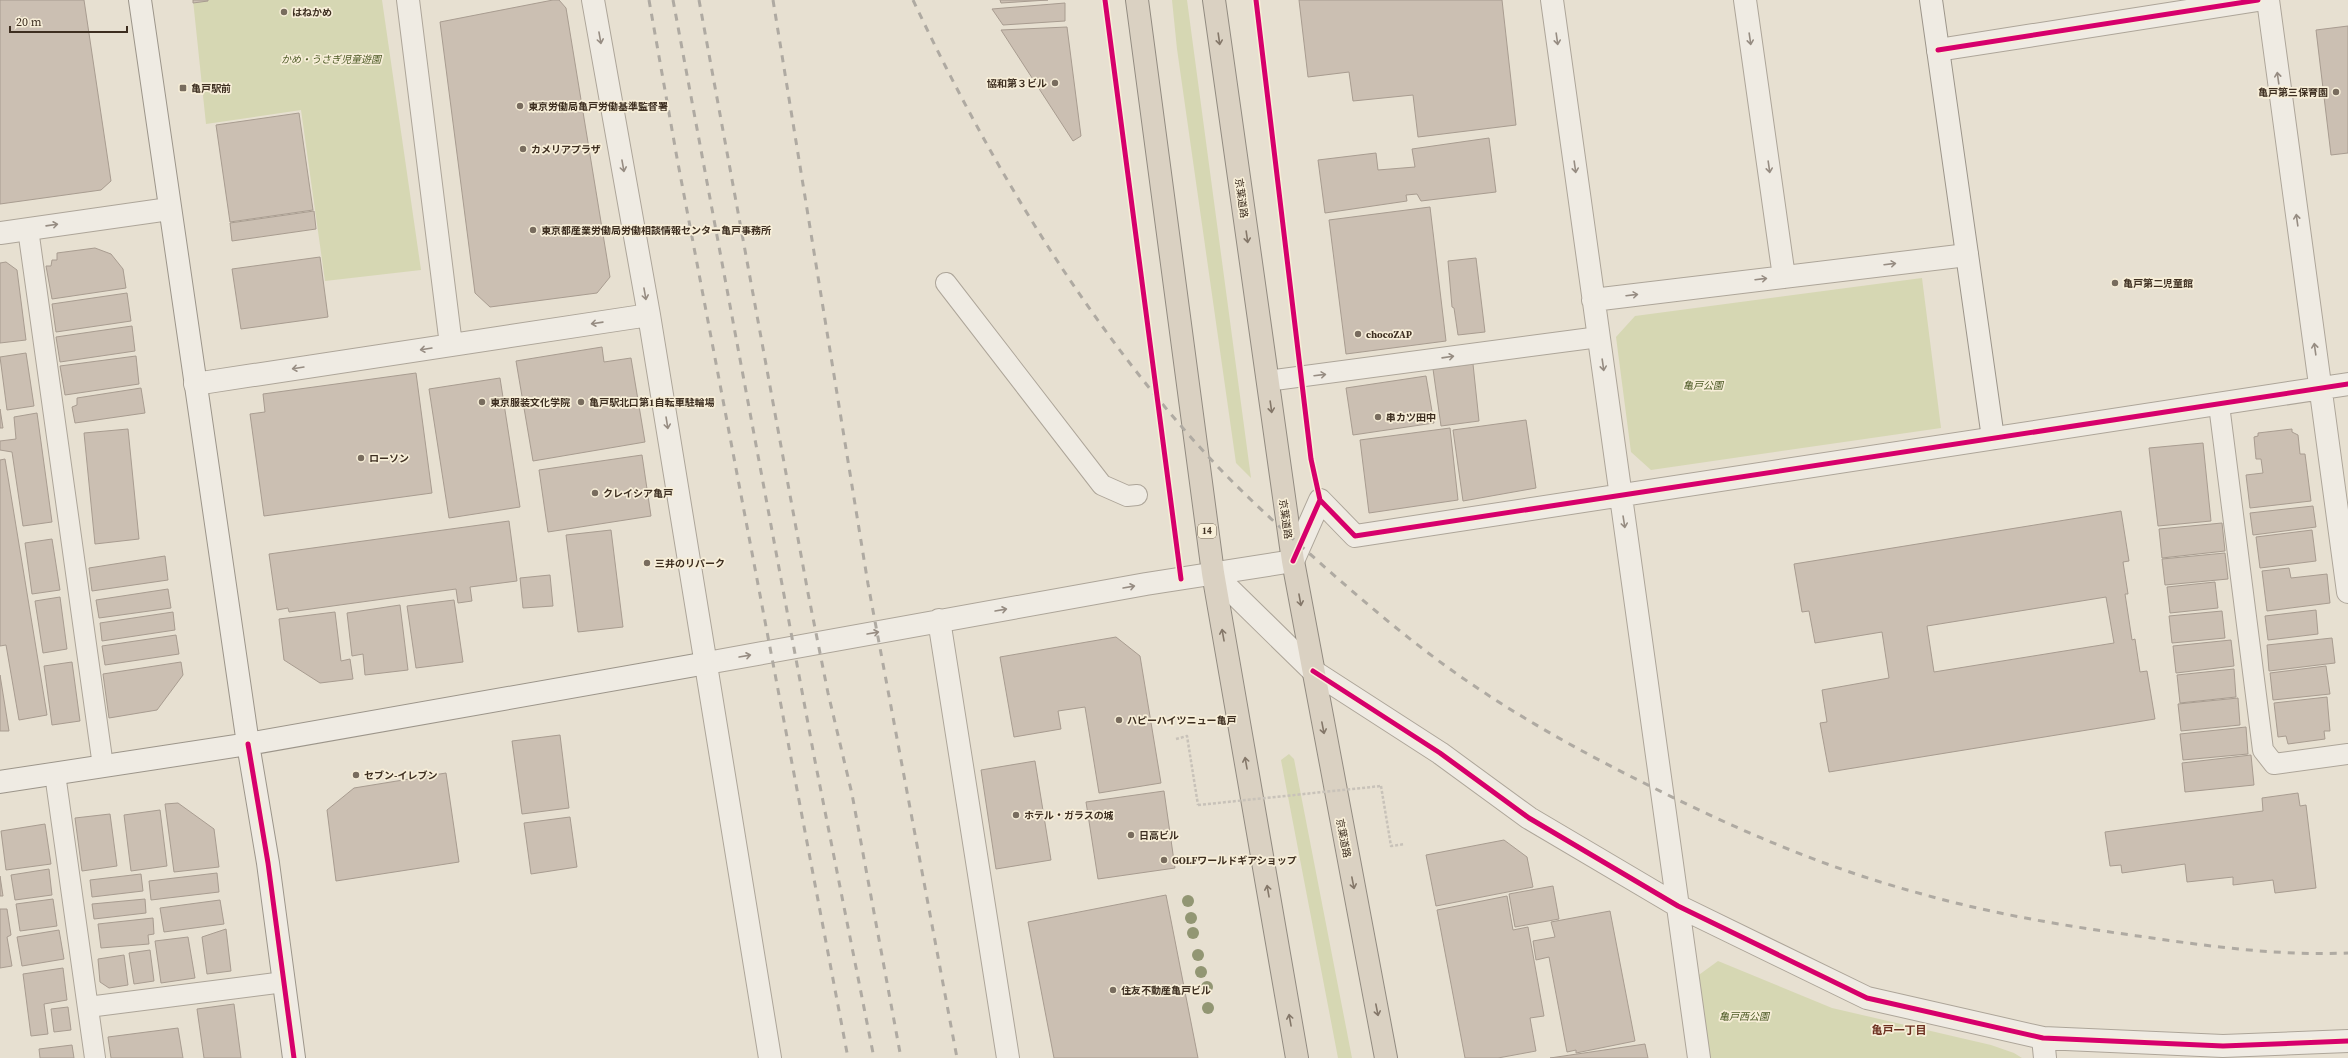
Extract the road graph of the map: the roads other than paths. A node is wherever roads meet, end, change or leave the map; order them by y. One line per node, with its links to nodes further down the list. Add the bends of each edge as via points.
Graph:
1 (140, 0): 12 (street)
2 (408, 0): 21 (street)
3 (593, 0): 19 (street, one-way to 19)
4 (1137, 0): 31 (highway, 14)
5 (1214, 0): 22 (highway, 京葉道路, one-way to 22)
6 (1552, 0): 18 (street, one-way to 18)
7 (1745, 0): 16 (street, one-way to 16)
8 (1931, 0): 11 (street)
9 (2258, 0): 11 (street)
10 (2268, 0): 25 (street, one-way to 10)
11 (1938, 50): 15 (street)
12 (169, 209): 13 (street, one-way to 12); 23 (street)
13 (28, 229): 14 (street); 38 (lane)
14 (0, 233)
15 (1967, 255): 16 (street, one-way to 15); 27 (street)
16 (1784, 277): 18 (street, one-way to 16)
17 (946, 283): 28 (lane, via 1102,485 1127,496)
18 (1593, 300): 20 (street)
19 (649, 315): 21 (street, one-way to 21); 34 (street, one-way to 34)
20 (1599, 336): 22 (lane, one-way to 20); 29 (street, one-way to 29)
21 (451, 345): 23 (street, one-way to 23)
22 (1267, 382): 30 (highway, 京葉道路, one-way to 30)
23 (195, 384): 36 (street)
24 (2348, 384): 25 (street)
25 (2320, 388): 26 (street); 32 (street)
26 (2219, 405): 27 (street); 37 (lane, via 2263,750 2274,764)
27 (1993, 438): 29 (street)
28 (1137, 495)
29 (1620, 496): 30 (street, via 1355,536 1320,500); 41 (street, one-way to 41)
30 (1293, 561): 31 (street); 35 (highway, 京葉道路, one-way to 35)
31 (1213, 573): 33 (street, one-way to 31); 35 (street); 50 (highway, 14, one-way to 31)
32 (2348, 592)
33 (939, 620): 34 (street, one-way to 33); 49 (street)
34 (707, 663): 36 (street); 48 (street)
35 (1313, 671): 41 (street, via 1440,753 1529,818); 51 (highway, 京葉道路, one-way to 51)
36 (248, 744): 38 (street); 42 (street)
37 (2348, 754)
38 (103, 766): 39 (street)
39 (55, 774): 40 (street); 43 (lane)
40 (0, 782)
41 (1678, 906): 45 (street, via 1867,998); 52 (street)
42 (284, 982): 43 (lane); 47 (street)
43 (88, 1007): 46 (lane)
44 (2348, 1041): 45 (street, via 2223,1046)
45 (2044, 1048)
46 (95, 1058)
47 (294, 1058)
48 (770, 1058)
49 (1008, 1058)
50 (1297, 1058)
51 (1386, 1058)
52 (1699, 1058)

